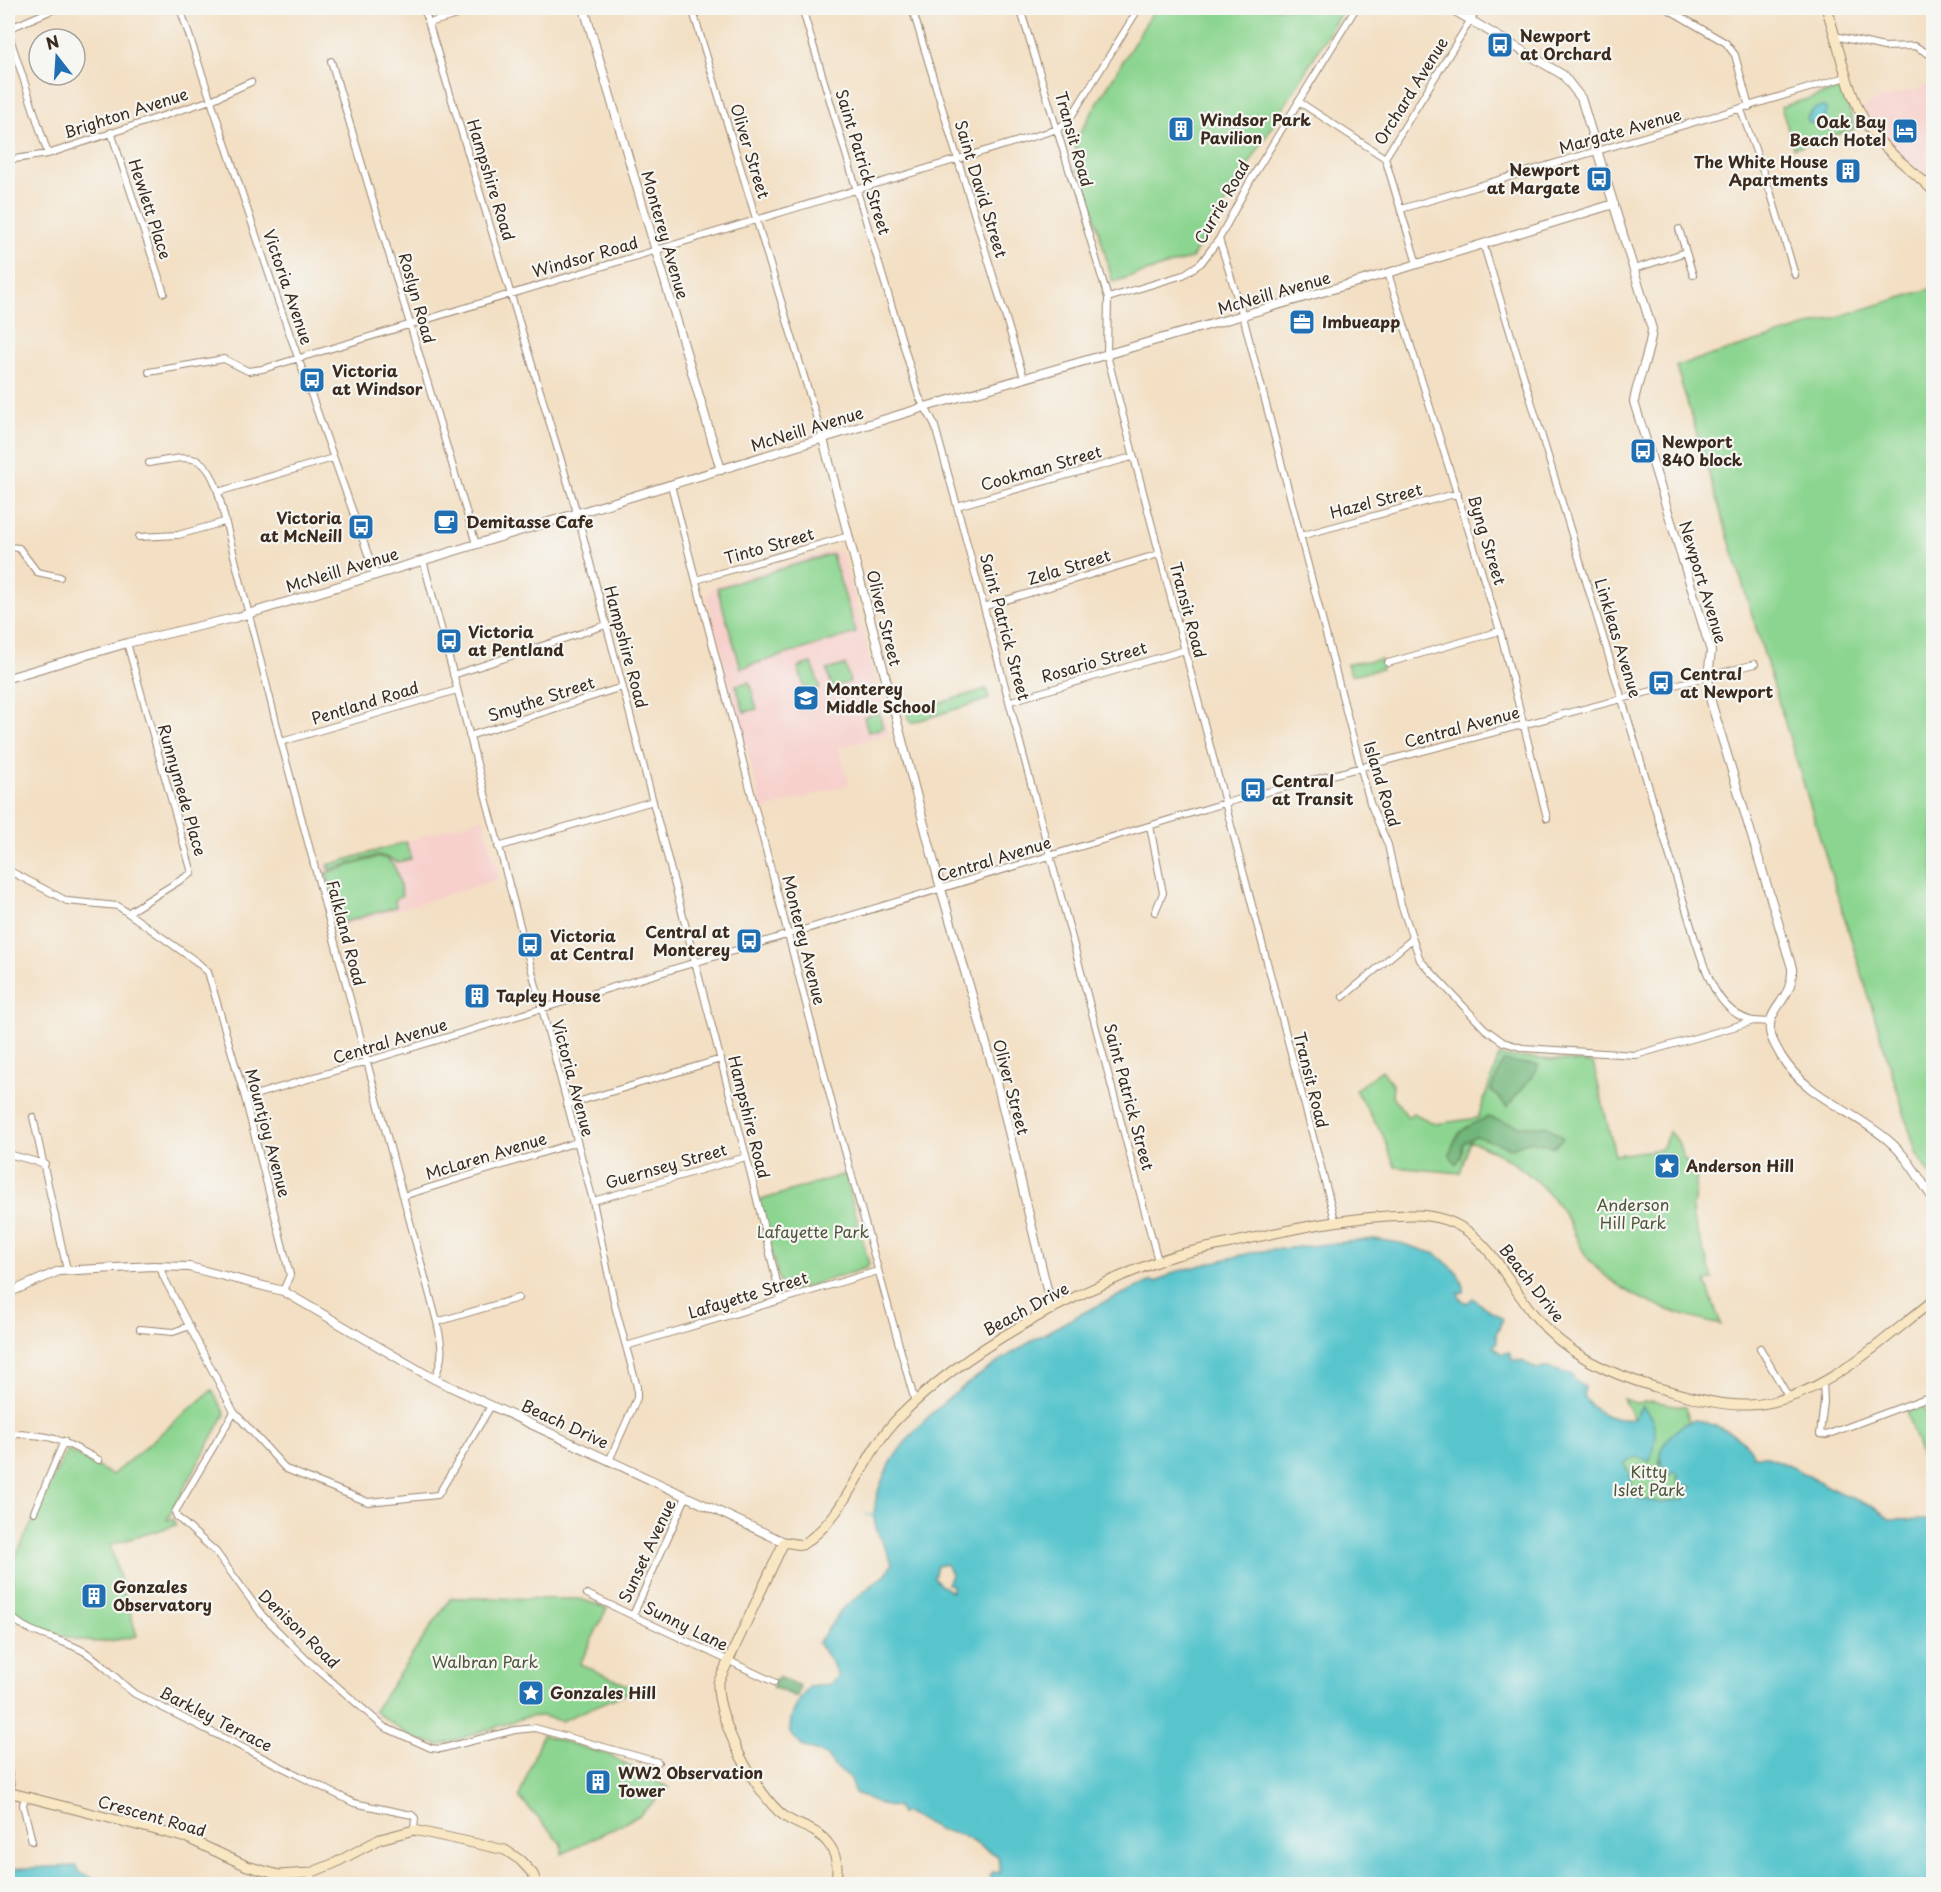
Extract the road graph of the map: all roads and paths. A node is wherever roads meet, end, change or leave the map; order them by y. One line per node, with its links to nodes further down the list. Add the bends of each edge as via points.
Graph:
1 (57, 8): 18 (street)
2 (180, 8): 24 (street, Victoria Avenue)
3 (424, 8): 17 (street, Hampshire Road)
4 (481, 8): 17 (street)
5 (584, 8): 43 (street, Monterey Avenue)
6 (692, 8): 39 (street, Oliver Street)
7 (802, 8): 35 (street, Saint Patrick Street)
8 (912, 8): 33 (street, Saint David Street)
9 (1020, 8): 28 (street, Transit Road)
10 (1139, 8): 28 (street, via 1076,109)
11 (1356, 8): 25 (street, Currie Road)
12 (1450, 8): 16 (street, Newport Avenue)
13 (1478, 8): 16 (street, Orchard Avenue)
14 (1666, 8): 26 (street, via 1726,43 1735,56)
15 (1826, 8): 19 (main road)
16 (1471, 20): 30 (street, Newport Avenue, via 1572,84 1581,98); 32 (street, Orchard Avenue)
17 (429, 23): 50 (street, Hampshire Road)
18 (8, 31): 31 (street)
19 (1835, 36): 20 (street, via 1884,47 1915,46); 22 (main road)
20 (1934, 57)
21 (331, 61): 54 (street, Roslyn Road)
22 (1846, 77): 26 (street, Margate Avenue); 36 (main road, via 1861,115 1876,137)
23 (250, 82): 24 (street, Brighton Avenue)
24 (211, 100): 29 (street, Brighton Avenue); 56 (street, Victoria Avenue)
25 (1298, 101): 32 (street); 41 (street, Currie Road)
26 (1749, 107): 27 (street, Margate Avenue)
27 (1741, 110): 30 (street, Margate Avenue); 49 (street)
28 (1058, 129): 33 (street, Windsor Road); 52 (street, Transit Road)
29 (111, 132): 31 (street, Brighton Avenue); 51 (street, Hewlett Place)
30 (1599, 152): 37 (street, Newport Avenue); 38 (street, Margate Avenue)
31 (48, 154): 34 (street, Brighton Avenue)
32 (1386, 158): 38 (street)
33 (958, 159): 35 (street, Windsor Road); 58 (street, Saint David Street)
34 (8, 160)
35 (856, 188): 39 (street, Windsor Road); 59 (street, Saint Patrick Street)
36 (1934, 192)
37 (1614, 204): 42 (street, McNeill Avenue); 46 (street, Newport Avenue)
38 (1401, 209): 45 (street)
39 (757, 219): 43 (street, Windsor Road); 60 (street, Oliver Street)
40 (1679, 229): 44 (street)
41 (1218, 239): 52 (street, Currie Road, via 1192,271); 53 (street, Island Road)
42 (1483, 243): 45 (street, McNeill Avenue); 94 (street, Linkleas Avenue)
43 (656, 251): 50 (street, Windsor Road); 64 (street, Monterey Avenue)
44 (1686, 252): 46 (street); 48 (street)
45 (1417, 264): 47 (street, McNeill Avenue)
46 (1634, 269): 90 (street, Newport Avenue, via 1652,329 1651,350 1637,378 1634,402 1710,651)
47 (1388, 273): 53 (street, McNeill Avenue); 67 (street, Byng Street)
48 (1693, 275)
49 (1795, 275)
50 (508, 292): 54 (street, Windsor Road); 69 (street, Hampshire Road)
51 (164, 293)
52 (1108, 298): 55 (street, Transit Road)
53 (1242, 316): 55 (street, McNeill Avenue); 72 (street, Island Road)
54 (410, 324): 56 (street, Windsor Road); 74 (street, Roslyn Road)
55 (1107, 355): 58 (street, McNeill Avenue); 61 (street, Transit Road)
56 (299, 358): 57 (street, Windsor Road, via 248,371 224,359); 62 (street, Victoria Avenue)
57 (149, 372)
58 (1024, 378): 59 (street, McNeill Avenue)
59 (924, 407): 60 (street, McNeill Avenue); 68 (street, Saint Patrick Street, via 934,423)
60 (823, 439): 64 (street, McNeill Avenue); 71 (street, Oliver Street)
61 (1132, 457): 68 (street, Cookman Street); 76 (street, Transit Road)
62 (333, 458): 66 (street); 78 (street, Victoria Avenue)
63 (149, 463): 66 (street, Falkland Road, via 187,457 205,463)
64 (721, 470): 65 (street, McNeill Avenue)
65 (671, 485): 69 (street, McNeill Avenue); 80 (street, Monterey Avenue)
66 (218, 492): 70 (street, Falkland Road)
67 (1458, 493): 72 (street, Hazel Street); 84 (street, Byng Street)
68 (957, 506): 81 (street, Saint Patrick Street)
69 (577, 513): 74 (street, McNeill Avenue); 83 (street, Hampshire Road)
70 (224, 522): 73 (street, via 178,535); 82 (street, Falkland Road)
71 (849, 536): 80 (street, Tinto Street); 107 (street, Oliver Street)
72 (1300, 536): 99 (street, Island Road)
73 (139, 537)
74 (476, 544): 77 (street, McNeill Avenue)
75 (8, 547): 79 (street, via 19,548 37,572)
76 (1159, 554): 81 (street, Zela Street); 86 (street, Transit Road)
77 (423, 560): 78 (street, McNeill Avenue); 89 (street, Victoria Avenue)
78 (375, 574): 82 (street, McNeill Avenue)
79 (60, 577)
80 (696, 580): 110 (street, Monterey Avenue)
81 (986, 606): 95 (street, Saint Patrick Street)
82 (250, 613): 85 (street, McNeill Avenue); 98 (street, Falkland Road)
83 (606, 625): 89 (street); 92 (street, Hampshire Road)
84 (1500, 631): 87 (street); 96 (street, Byng Street)
85 (126, 643): 91 (street, McNeill Avenue); 108 (street, Runnymede Place, via 192,873)
86 (1185, 650): 95 (street, Rosario Street); 101 (street, Transit Road)
87 (1388, 663)
88 (1755, 664): 90 (street, Central Avenue)
89 (453, 675): 93 (street, Victoria Avenue)
90 (1708, 676): 94 (street, Central Avenue); 116 (street, Newport Avenue, via 1711,702 1792,968 1790,989)
91 (8, 678)
92 (622, 687): 97 (street, Smythe Street); 100 (street, Hampshire Road)
93 (457, 690): 97 (street, Victoria Avenue); 98 (street, Pentland Road)
94 (1622, 698): 96 (street, Central Avenue); 115 (street, Linkleas Avenue, via 1707,972 1731,1011)
95 (1011, 701): 105 (street, Saint Patrick Street)
96 (1524, 724): 99 (street, Central Avenue); 102 (street, Byng Street)
97 (470, 736): 104 (street, Victoria Avenue)
98 (281, 742): 118 (street, Falkland Road)
99 (1361, 768): 101 (street, Central Avenue); 111 (street, Island Road, via 1375,818 1388,845)
100 (653, 801): 104 (street); 112 (street, Hampshire Road)
101 (1225, 803): 103 (street, Central Avenue); 129 (street, Transit Road)
102 (1547, 818)
103 (1150, 826): 105 (street, Central Avenue); 109 (street, via 1163,894)
104 (498, 847): 114 (street, Victoria Avenue)
105 (1051, 856): 107 (street, Central Avenue); 130 (street, Saint Patrick Street)
106 (8, 870): 108 (street, via 67,901 118,906)
107 (941, 889): 110 (street, Central Avenue); 139 (street, Oliver Street, via 996,1078)
108 (129, 912): 119 (street, Mountjoy Avenue, via 197,962 213,981)
109 (1155, 912)
110 (789, 935): 112 (street, Central Avenue); 133 (street, Monterey Avenue)
111 (1412, 940): 113 (street); 115 (street, Island Road, via 1420,960 1485,1029 1513,1046 1636,1055)
112 (696, 963): 114 (street, Central Avenue); 117 (street, Hampshire Road)
113 (1343, 997)
114 (541, 1010): 118 (street, Central Avenue); 120 (street, Victoria Avenue)
115 (1754, 1021): 116 (street, Island Road)
116 (1770, 1022): 127 (street, via 1774,1044 1792,1071 1817,1095 1889,1141)
117 (721, 1059): 120 (street); 124 (street, Hampshire Road)
118 (367, 1062): 119 (street, Central Avenue); 126 (street, Falkland Road)
119 (245, 1098): 134 (street, Mountjoy Avenue, via 290,1275)
120 (567, 1105): 122 (street, Victoria Avenue)
121 (33, 1117): 125 (street)
122 (577, 1142): 126 (street, McLaren Avenue); 128 (street, Victoria Avenue)
123 (8, 1154): 125 (street)
124 (746, 1157): 128 (street, Guernsey Street); 137 (street, Hampshire Road)
125 (45, 1164): 132 (street)
126 (403, 1196): 140 (street, Falkland Road)
127 (1934, 1200)
128 (593, 1201): 143 (street, Victoria Avenue)
129 (1335, 1220): 130 (main road, Beach Drive); 148 (main road, Beach Drive, via 1434,1215 1453,1220 1481,1241 1549,1331 1606,1372 1722,1404 1760,1404)
130 (1158, 1261): 139 (main road, Beach Drive)
131 (160, 1266): 132 (street, Beach Drive); 134 (street, Beach Drive, via 247,1280); 141 (street)
132 (67, 1270): 135 (street, Beach Drive)
133 (878, 1271): 137 (street, Lafayette Street); 149 (street, Monterey Avenue)
134 (283, 1291): 145 (street, Beach Drive)
135 (8, 1293)
136 (518, 1298): 140 (street)
137 (781, 1299): 143 (street, Lafayette Street)
138 (1934, 1300): 146 (main road, Beach Drive)
139 (1052, 1310): 149 (main road, Beach Drive, via 980,1351)
140 (437, 1322): 145 (street, Falkland Road, via 443,1352)
141 (190, 1326): 142 (street, via 173,1332); 151 (street)
142 (140, 1329)
143 (626, 1346): 155 (street, Victoria Avenue, via 637,1398)
144 (1760, 1348): 148 (street)
145 (434, 1379): 150 (street, Beach Drive)
146 (1822, 1381): 147 (street, via 1820,1434 1826,1436); 148 (main road, Beach Drive)
147 (1934, 1395)
148 (1789, 1398)
149 (915, 1402): 158 (main road, Beach Drive, via 878,1442 839,1512 819,1534 802,1545)
150 (491, 1406): 151 (street, via 438,1495 368,1502 286,1469); 155 (street, Beach Drive)
151 (234, 1412): 164 (street, Denison Road, via 178,1504 177,1517 216,1552 262,1616 376,1722 431,1748 535,1728)
152 (8, 1434): 153 (street, via 42,1434)
153 (64, 1441): 154 (street); 157 (street)
154 (99, 1460)
155 (609, 1461): 156 (street, Beach Drive)
156 (686, 1497): 158 (street, Beach Drive); 161 (street, Sunset Avenue)
157 (34, 1512)
158 (784, 1542): 162 (main road)
159 (587, 1594): 161 (street, Sunny Lane)
160 (8, 1613): 168 (street, Barkley Terrace, via 24,1627 94,1658 135,1694 354,1803 412,1815)
161 (633, 1615): 162 (street, Sunny Lane)
162 (728, 1661): 163 (street, Sunny Lane); 173 (main road, via 718,1683 718,1697 744,1765 776,1809 826,1840 837,1863)
163 (774, 1682)
164 (658, 1762)
165 (8, 1774): 166 (street)
166 (9, 1792): 167 (main road, Crescent Road)
167 (25, 1796): 169 (street, via 22,1805); 170 (main road, Crescent Road, via 186,1838 269,1873)
168 (414, 1830): 170 (main road, Crescent Road, via 386,1836); 172 (main road, via 505,1850 520,1860)
169 (32, 1841)
170 (310, 1873): 171 (street)
171 (314, 1884)
172 (537, 1884)
173 (834, 1884)

